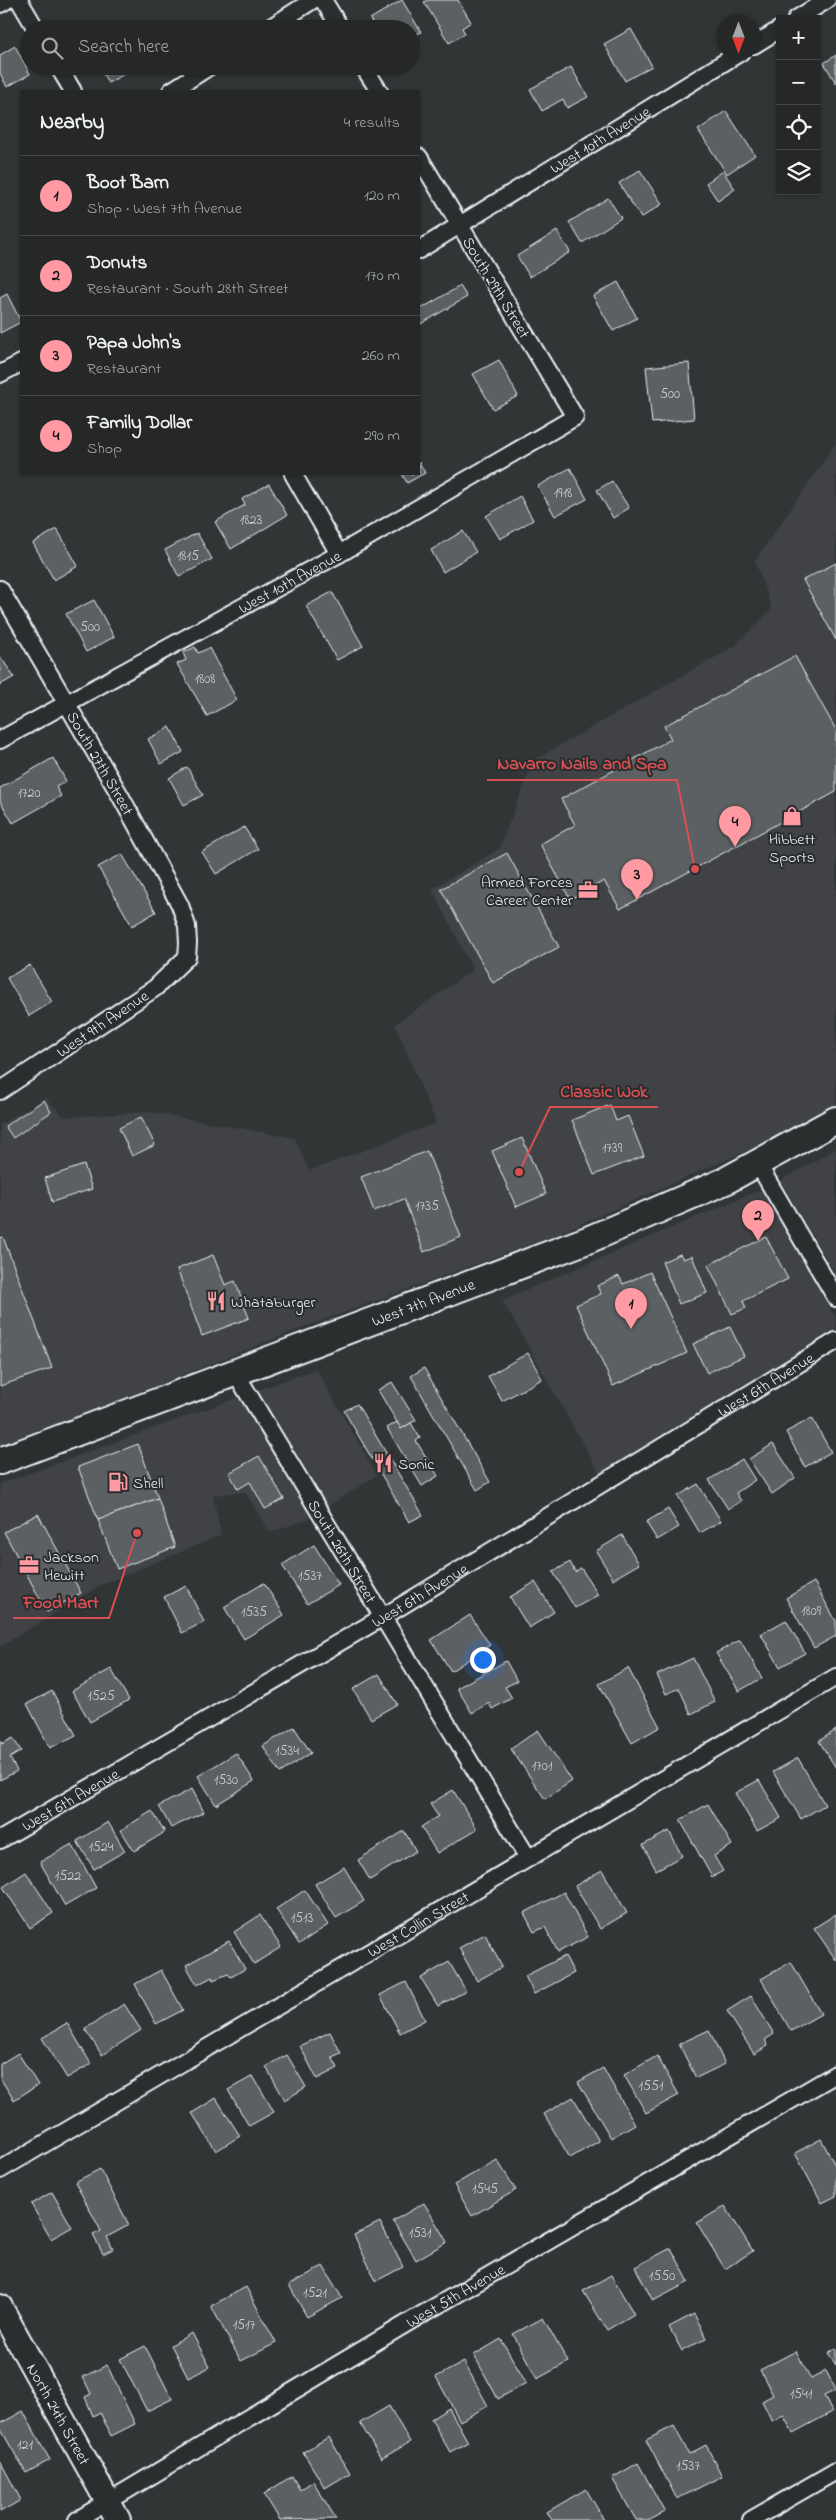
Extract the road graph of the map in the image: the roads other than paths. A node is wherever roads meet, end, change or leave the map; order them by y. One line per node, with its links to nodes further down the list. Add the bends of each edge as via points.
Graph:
1 (7, 0): 6 (street)
2 (19, 0): 8 (street)
3 (313, 0): 9 (street)
4 (323, 0): 10 (street)
5 (827, 0): 7 (street)
6 (0, 4)
7 (803, 15)
8 (31, 20)
9 (282, 20)
10 (335, 20)
11 (776, 31): 12 (street)
12 (761, 41)
13 (728, 60): 21 (street, West 10th Avenue)
14 (63, 75): 17 (street)
15 (196, 75): 18 (street)
16 (369, 75): 19 (street)
17 (72, 90)
18 (172, 90)
19 (378, 90)
20 (420, 159): 21 (street, South 29th Street)
21 (459, 224): 22 (street, West 10th Avenue); 25 (street, South 29th Street)
22 (420, 249)
23 (20, 363): 24 (street)
24 (0, 374)
25 (575, 417): 27 (street, West 10th Avenue)
26 (293, 475): 27 (street)
27 (339, 554): 29 (street, West 10th Avenue)
28 (0, 589): 29 (street, South 27th Street)
29 (67, 703): 30 (street, West 10th Avenue); 31 (street, South 27th Street, via 180,905 187,926)
30 (0, 740)
31 (188, 943): 32 (street, West 9th Avenue, via 187,957 155,988)
32 (0, 1091)
33 (836, 1120): 34 (main road, West 7th Avenue)
34 (758, 1164): 35 (street); 37 (main road, West 7th Avenue, via 590,1239)
35 (836, 1298)
36 (836, 1341): 39 (street, West 6th Avenue)
37 (235, 1372): 38 (main road, West 7th Avenue); 39 (street, South 26th Street)
38 (0, 1461)
39 (383, 1618): 41 (street, West 6th Avenue); 42 (street, South 26th Street)
40 (836, 1677): 42 (street, West Collin Street)
41 (0, 1840)
42 (528, 1858): 44 (street, West Collin Street)
43 (836, 2074): 47 (street, West 5th Avenue, via 423,2314)
44 (0, 2170)
45 (0, 2307): 47 (street, North 24th Street)
46 (836, 2471): 49 (street)
47 (113, 2511): 48 (street, West 5th Avenue)
48 (77, 2520)
49 (751, 2520)

